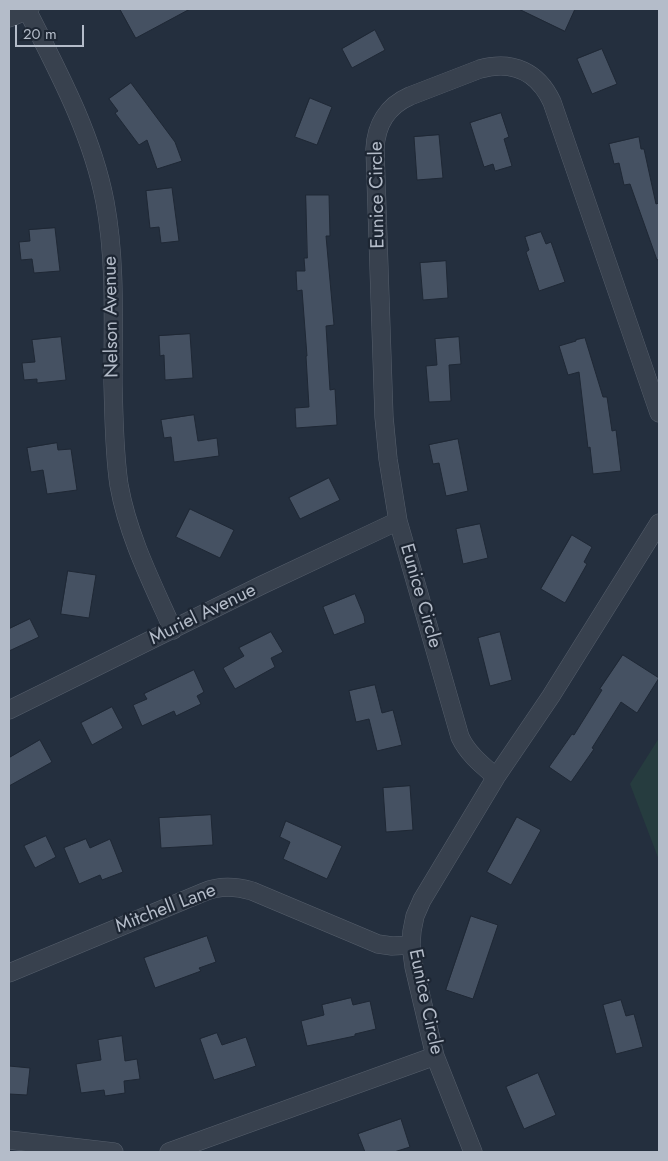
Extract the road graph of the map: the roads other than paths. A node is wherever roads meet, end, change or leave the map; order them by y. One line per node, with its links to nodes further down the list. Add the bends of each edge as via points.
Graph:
1 (28, 9): 2 (street); 6 (street, Nelson Avenue, via 74,108 97,170 111,252 114,421 119,484 138,551)
2 (9, 18)
3 (659, 413): 4 (street, Eunice Circle, via 547,92 523,71 491,66 402,99 380,124 375,149 385,431)
4 (398, 521): 6 (street, Muriel Avenue); 8 (street, Eunice Circle, via 460,736 471,754)
5 (659, 523): 8 (street, Eunice Circle, via 551,696)
6 (173, 630): 7 (street, Muriel Avenue)
7 (9, 710)
8 (496, 777): 9 (street, Eunice Circle, via 422,900 413,924)
9 (411, 945): 10 (street, Mitchell Lane, via 385,946 370,942 252,892 222,887); 11 (street, Eunice Circle)
10 (9, 973)
11 (435, 1056): 14 (street); 15 (street, Eunice Circle)
12 (9, 1140): 13 (street)
13 (114, 1152)
14 (169, 1152)
15 (473, 1152)

